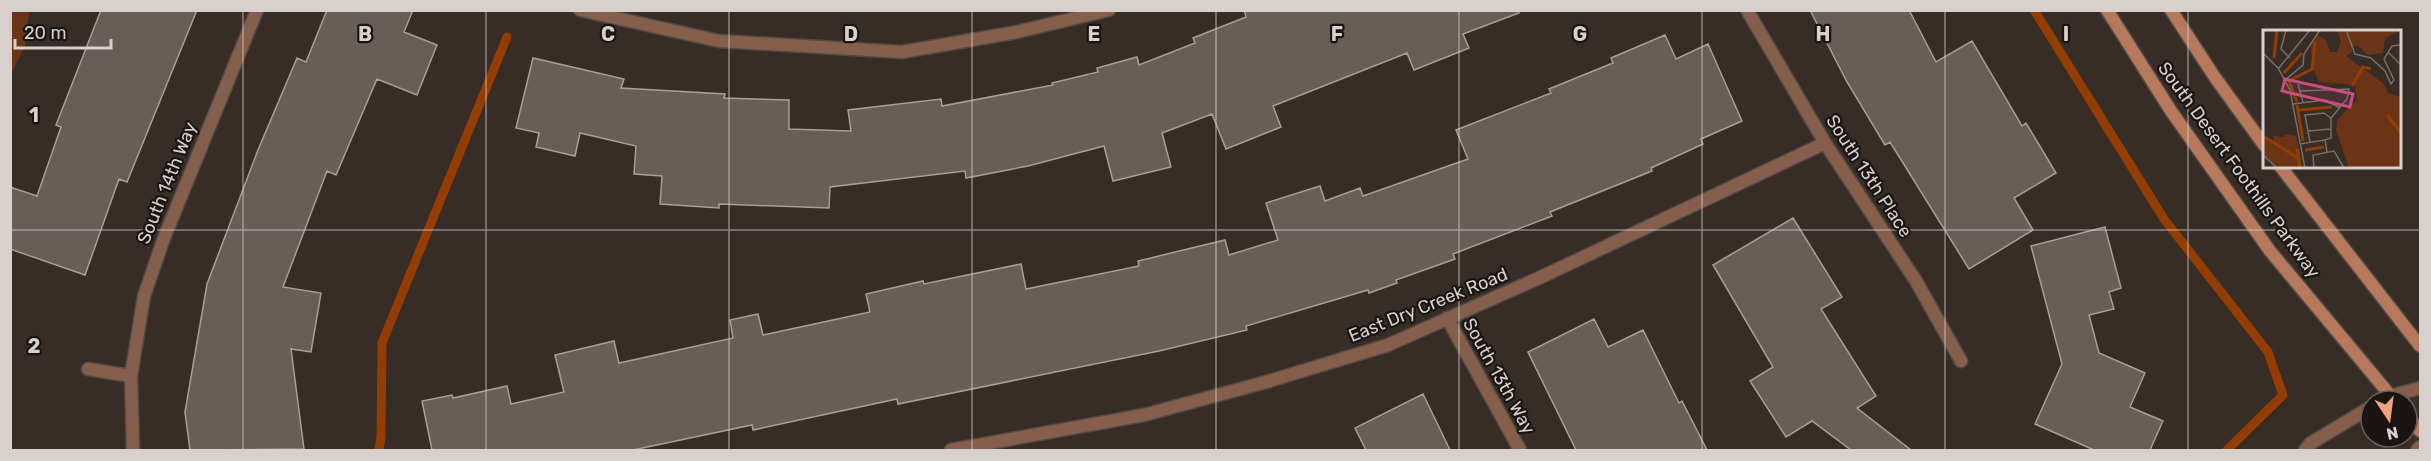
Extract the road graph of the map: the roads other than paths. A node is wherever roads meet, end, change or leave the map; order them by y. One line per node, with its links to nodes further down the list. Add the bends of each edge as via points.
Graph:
1 (257, 10): 14 (street, South 14th Way, via 144,296)
2 (580, 10): 3 (street, via 719,40 902,52 1017,32)
3 (1109, 10)
4 (1747, 10): 7 (street, South 13th Place)
5 (2106, 10): 15 (street, South Desert Foothills Parkway, via 2171,111 2270,251)
6 (2171, 10): 8 (street, South Desert Foothills Parkway)
7 (1825, 142): 10 (street, East Dry Creek Road); 12 (street, South 13th Place, via 1916,281)
8 (2263, 142)
9 (2282, 168): 11 (street, South Desert Foothills Parkway)
10 (1447, 318): 19 (street, East Dry Creek Road, via 1388,345 1144,415); 20 (street, South 13th Way)
11 (2421, 346)
12 (1961, 361)
13 (88, 369): 14 (street)
14 (131, 376): 18 (street, South 14th Way)
15 (2380, 389)
16 (2359, 414): 21 (street)
17 (2421, 447): 22 (street)
18 (133, 450)
19 (951, 450)
20 (1520, 450)
21 (2305, 450)
22 (2417, 450)

